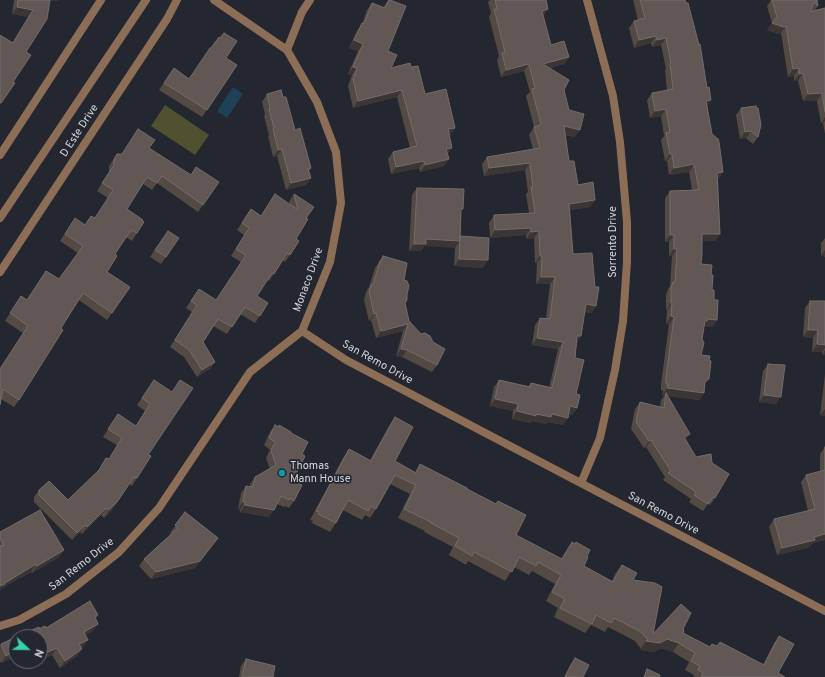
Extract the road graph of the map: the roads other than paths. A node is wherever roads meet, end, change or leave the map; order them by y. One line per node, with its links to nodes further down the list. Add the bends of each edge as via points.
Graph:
1 (101, 0): 8 (street)
2 (146, 0): 9 (street, D Este Drive)
3 (177, 0): 10 (street, D Este Drive)
4 (214, 0): 7 (street, Monaco Drive)
5 (310, 0): 7 (street, via 302,12)
6 (587, 0): 12 (street, Sorrento Drive, via 613,96 627,222 627,262 623,321 615,370 600,438)
7 (287, 50): 11 (street, Monaco Drive, via 317,102 336,152 341,203 330,262)
8 (0, 155)
9 (0, 218)
10 (0, 272)
11 (302, 331): 12 (street, San Remo Drive, via 346,360); 14 (street, San Remo Drive, via 250,372 159,508 119,552 66,594 19,620)
12 (581, 483): 13 (street, San Remo Drive)
13 (825, 611)
14 (0, 626)

